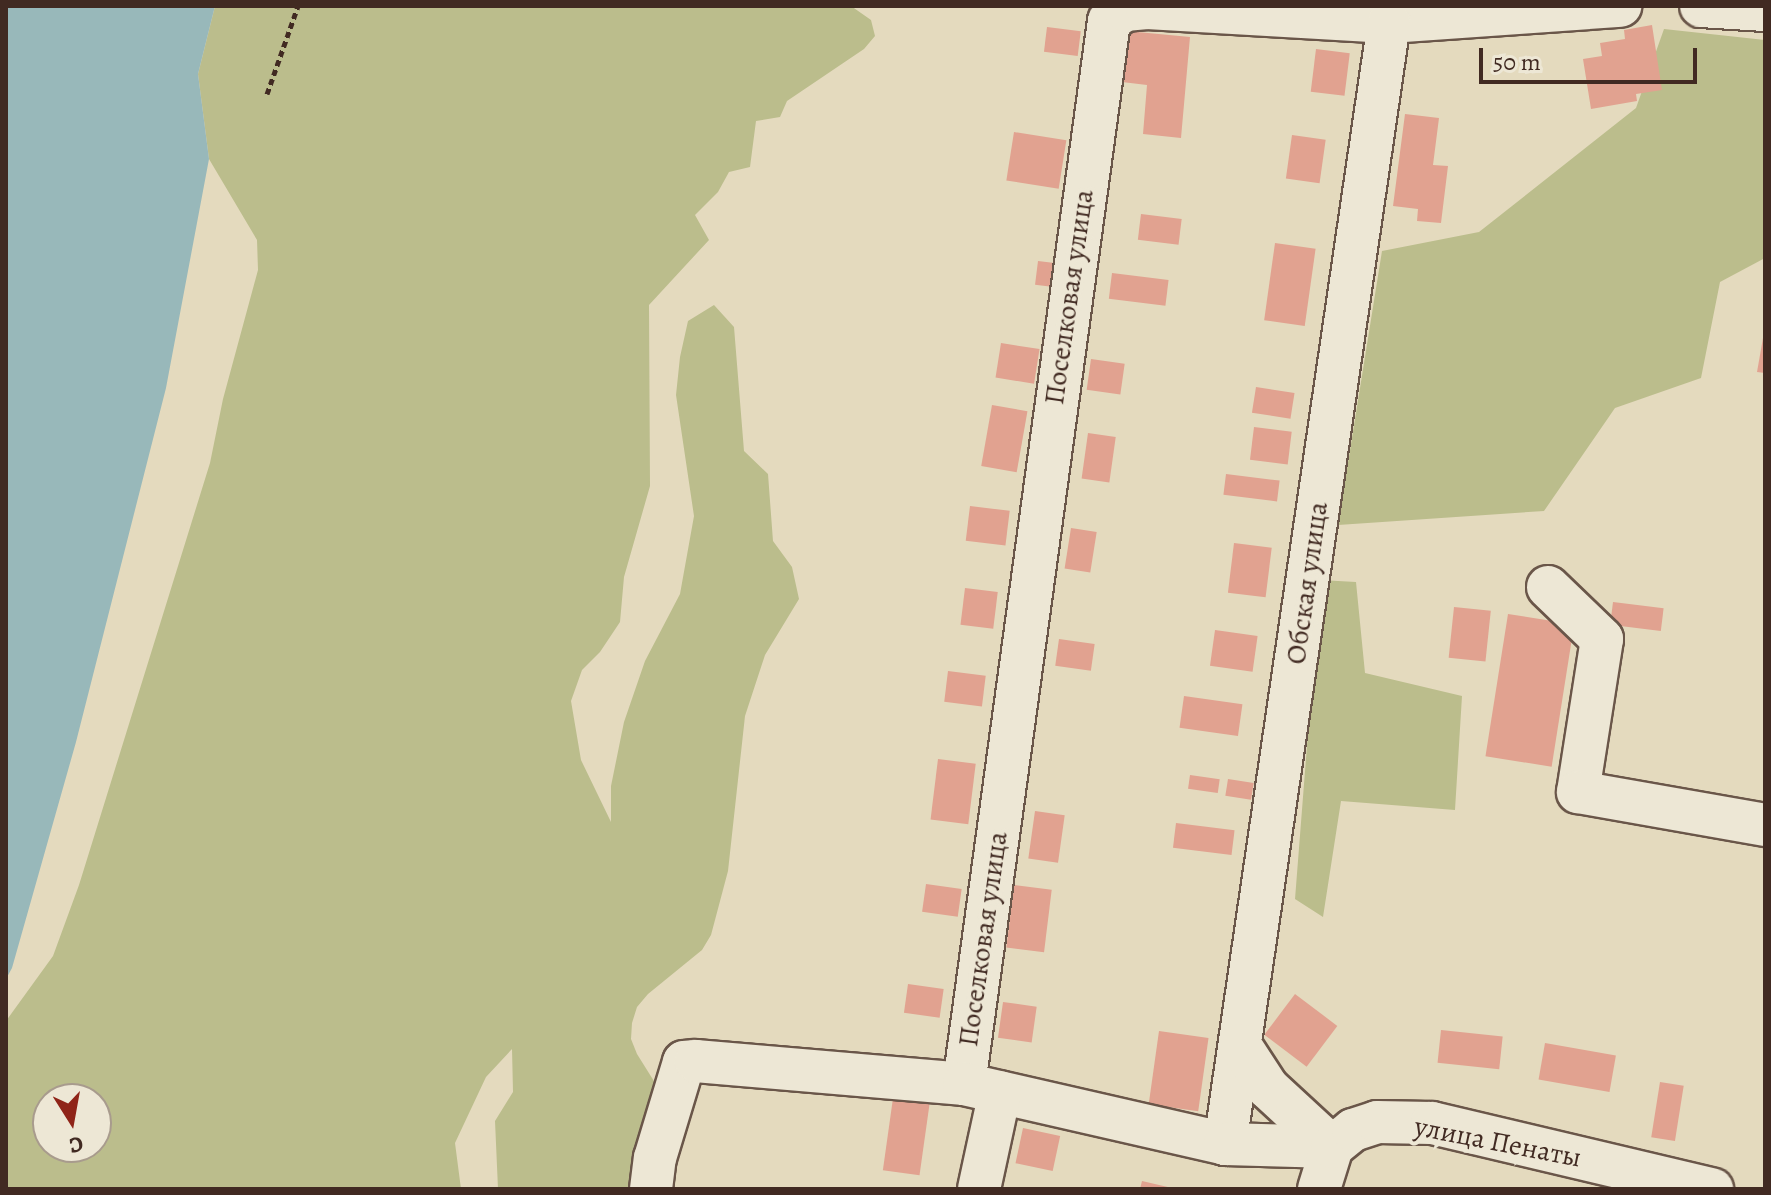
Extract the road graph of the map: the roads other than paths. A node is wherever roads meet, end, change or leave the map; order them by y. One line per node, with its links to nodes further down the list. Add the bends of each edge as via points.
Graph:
1 (1701, 6): 3 (street)
2 (1605, 7): 4 (street, Поселковая улица)
3 (1765, 10)
4 (1389, 22): 7 (street, Обская улица); 8 (street, Поселковая улица, via 1147,8 1125,10 1109,21)
5 (1548, 587): 6 (street, via 1602,639 1578,792)
6 (1765, 825)
7 (1240, 1045): 9 (street, Обская улица); 10 (street, via 1268,1088)
8 (982, 1088): 9 (street); 11 (street, via 684,1062); 12 (street, Поселковая улица)
9 (1225, 1144): 10 (street)
10 (1332, 1147): 13 (street); 14 (street, улица Пенаты, via 1353,1130 1377,1122 1432,1123)
11 (651, 1189)
12 (979, 1189)
13 (1319, 1189)
14 (1712, 1189)

